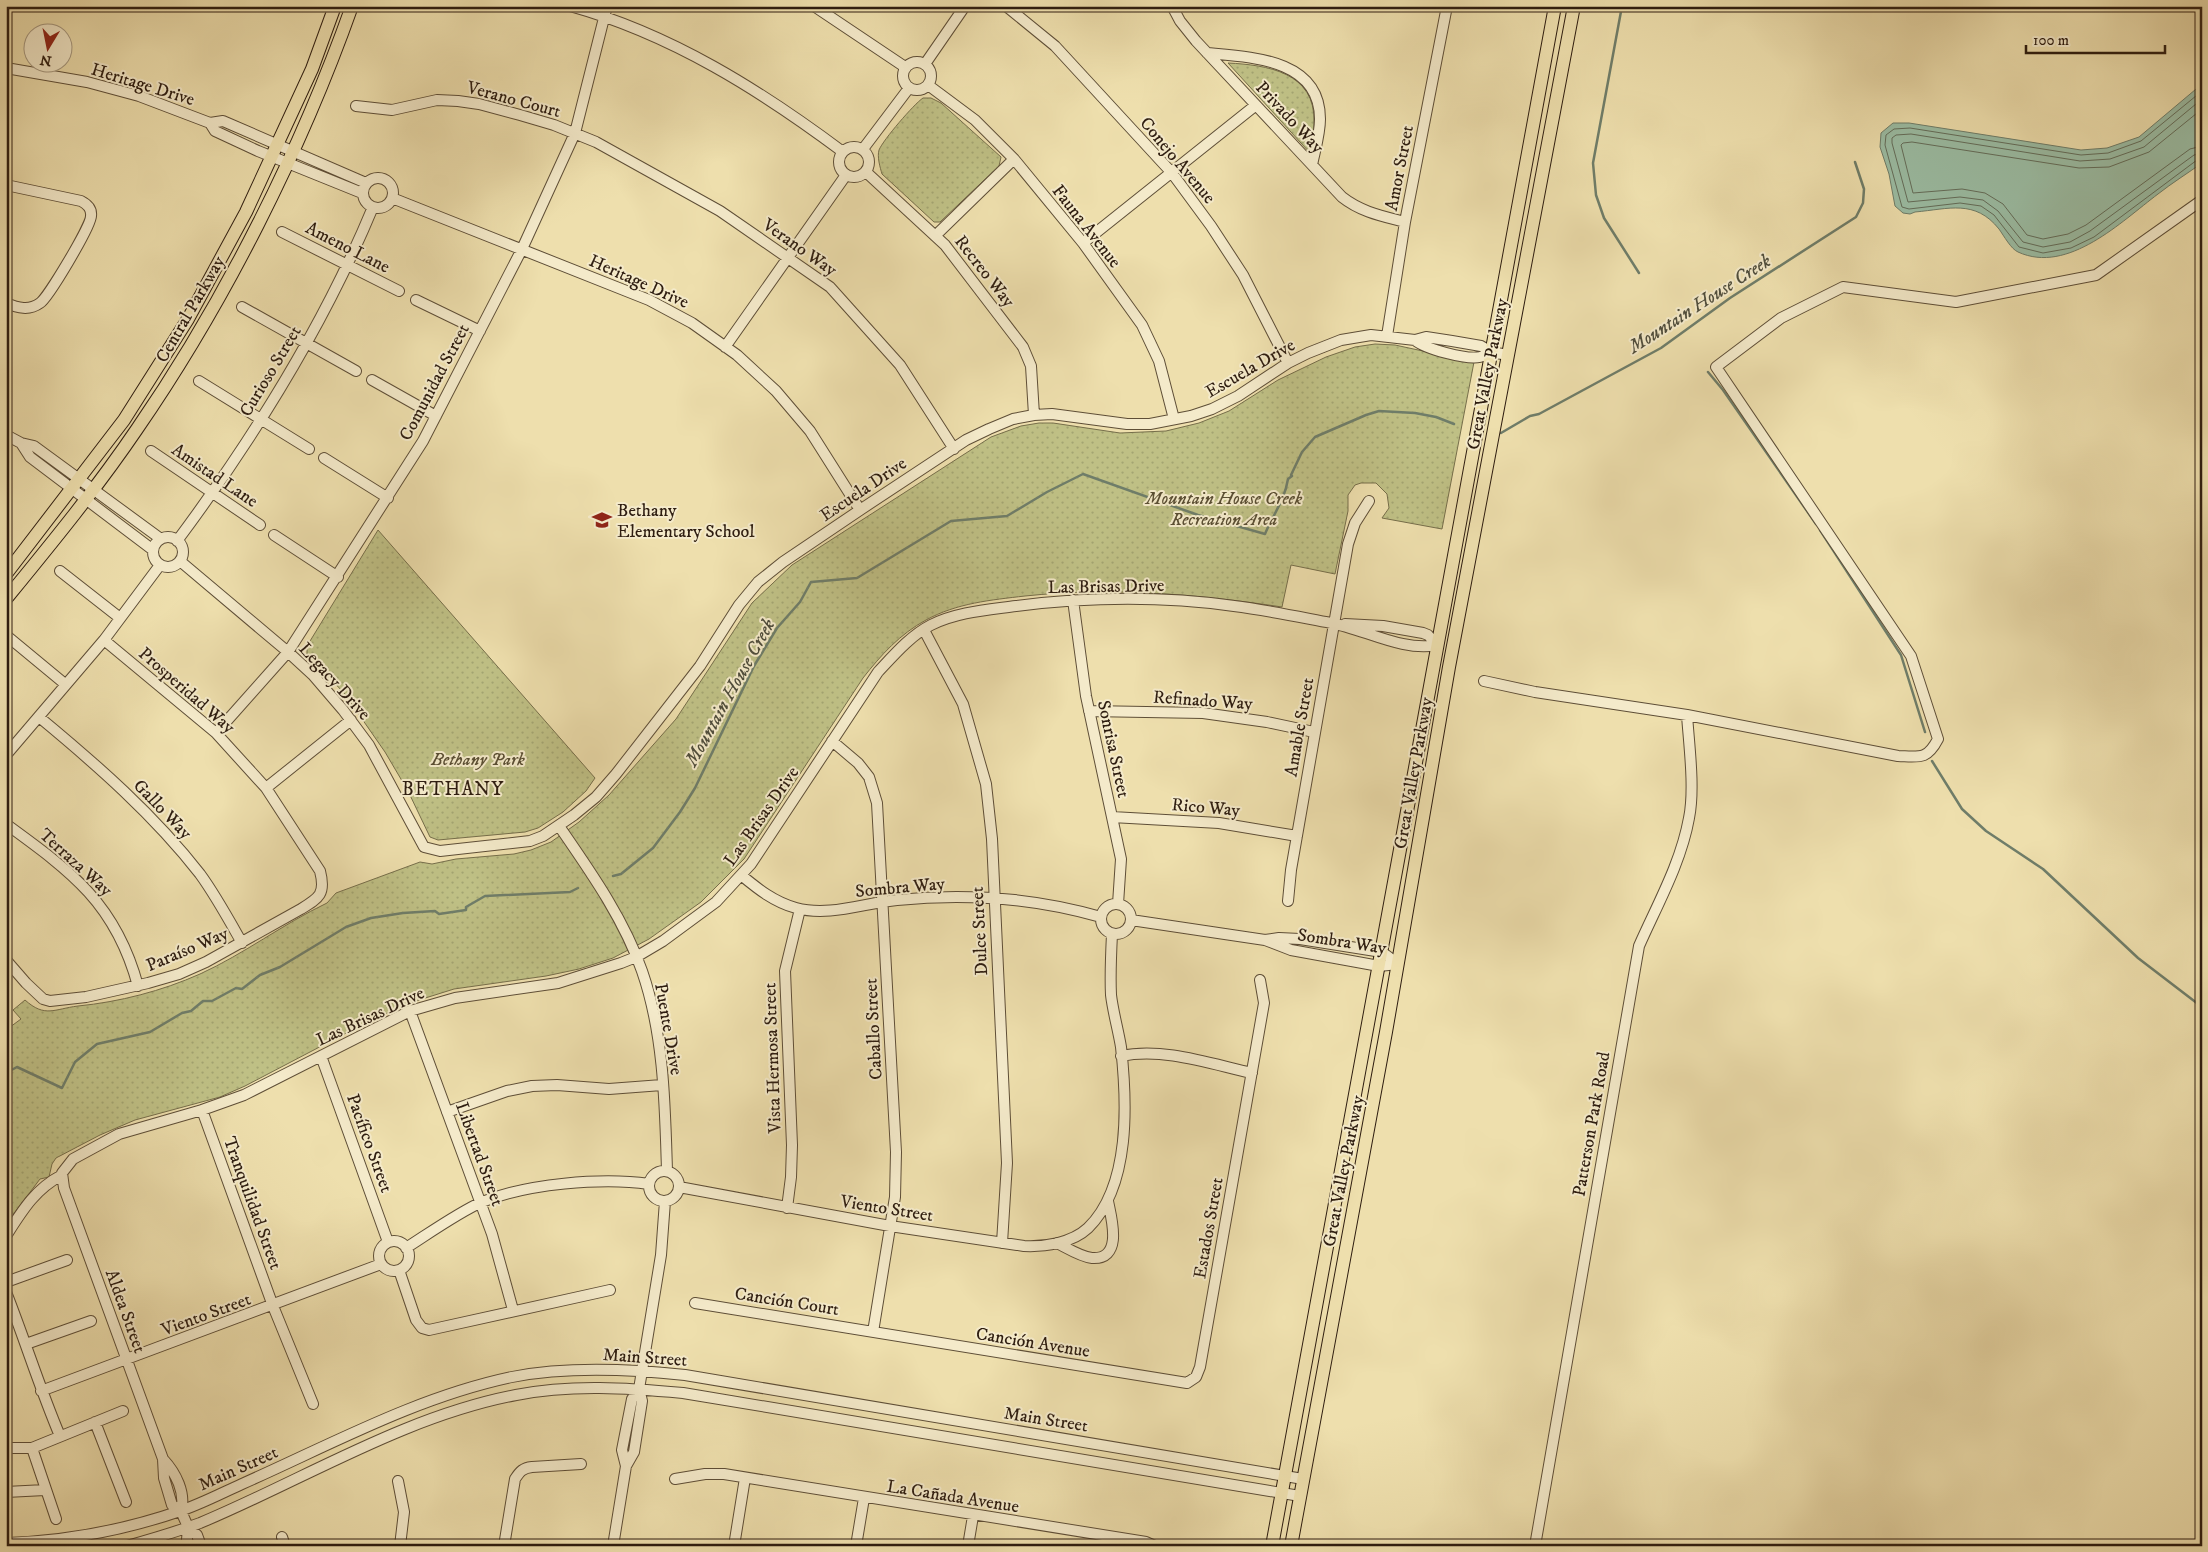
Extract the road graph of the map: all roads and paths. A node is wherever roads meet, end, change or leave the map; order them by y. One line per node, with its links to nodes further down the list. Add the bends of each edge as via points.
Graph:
1 (334, 6): 22 (main road, Central Parkway, via 312,69)
2 (352, 6): 26 (main road, Central Parkway)
3 (570, 6): 11 (street)
4 (814, 6): 14 (street)
5 (965, 6): 13 (street)
6 (1006, 6): 30 (street, Conejo Avenue, via 1055,46)
7 (1172, 6): 12 (street, Privado Way, via 1180,22)
8 (1447, 6): 38 (street, Amor Street)
9 (1555, 6): 53 (main road, Great Valley Parkway)
10 (1574, 6): 54 (main road, Great Valley Parkway)
11 (605, 11): 21 (street, Comunidad Street); 24 (street, via 726,74 781,107)
12 (1207, 53): 18 (street, Privado Way); 28 (street, via 1272,62 1304,79 1317,100 1320,120)
13 (925, 64): 14 (street, via 916,61); 16 (street, via 931,71)
14 (905, 67): 17 (street, via 902,76)
15 (6, 68): 20 (street, Heritage Drive, via 139,96)
16 (928, 84): 17 (street, via 917,90); 27 (street, Fauna Avenue, via 974,120)
17 (909, 88): 23 (street)
18 (1256, 105): 28 (street, Privado Way); 30 (street)
19 (356, 106): 21 (street, Verano Court, via 392,110 436,100 458,101 520,115)
20 (210, 123): 22 (street, Heritage Drive, via 222,121); 25 (street, Heritage Drive, via 215,131)
21 (575, 133): 42 (street, Comunidad Street); 43 (street, Verano Way, via 720,211)
22 (277, 145): 25 (main road, Central Parkway); 26 (street, Heritage Drive)
23 (863, 149): 24 (street, via 850,148); 29 (street, via 869,158)
24 (843, 152): 31 (street, via 840,167)
25 (271, 157): 26 (street, Heritage Drive); 68 (main road, Central Parkway, via 246,212 188,319 124,420)
26 (289, 158): 32 (street, Heritage Drive); 34 (street, Heritage Drive); 70 (main road, Central Parkway, via 260,220 202,327 137,429)
27 (1014, 159): 40 (street); 41 (street, Fauna Avenue)
28 (1312, 165): 38 (street, Privado Way, via 1354,206)
29 (866, 172): 31 (street, via 854,178); 40 (street, Recreo Way)
30 (1172, 173): 41 (street); 55 (street, Conejo Avenue, via 1243,275)
31 (846, 175): 43 (street)
32 (366, 183): 34 (street); 35 (street, Heritage Drive, via 375,178 385,180 392,188)
33 (6, 185): 47 (street, via 81,201 91,210 82,238 44,300 24,308)
34 (362, 193): 37 (street, via 366,203)
35 (392, 198): 37 (street, via 386,206); 42 (street, Heritage Drive)
36 (2202, 200): 97 (street, via 2096,275 1956,302 1843,287 1781,318 1716,367 1911,656 1938,739 1932,750 1921,758 1898,756)
37 (373, 207): 44 (street, Curioso Street)
38 (1405, 222): 50 (street, Amor Street)
39 (282, 232): 44 (street, Ameno Lane)
40 (935, 236): 59 (street, Recreo Way, via 1023,347 1031,366)
41 (1083, 243): 62 (street, Fauna Avenue, via 1142,325 1159,361)
42 (522, 249): 49 (street, Comunidad Street); 52 (street, Heritage Drive, via 649,300 692,323)
43 (789, 258): 52 (street); 65 (street, Verano Way, via 830,287 900,365)
44 (347, 265): 45 (street, Ameno Lane); 51 (street, Curioso Street)
45 (399, 291)
46 (416, 300): 49 (street)
47 (6, 303)
48 (242, 308): 51 (street)
49 (480, 331): 60 (street, Comunidad Street)
50 (1387, 336): 53 (street, Escuela Drive, via 1452,340 1481,346); 55 (street, Escuela Drive, via 1341,340)
51 (306, 343): 56 (street); 61 (street, Curioso Street)
52 (725, 347): 73 (street, Heritage Drive, via 776,391 810,431)
53 (1491, 352): 54 (street, Escuela Drive); 91 (main road, Great Valley Parkway)
54 (1508, 356): 93 (main road, Great Valley Parkway)
55 (1288, 363): 62 (street, Escuela Drive, via 1212,409)
56 (356, 371)
57 (372, 380): 60 (street)
58 (199, 381): 61 (street)
59 (1034, 415): 62 (street, Escuela Drive, via 1052,414 1128,424); 65 (street, Escuela Drive, via 989,429)
60 (436, 416): 71 (street, Comunidad Street)
61 (261, 419): 64 (street); 69 (street, Curioso Street)
62 (1174, 419)
63 (6, 434): 68 (street, via 34,446)
64 (309, 449)
65 (954, 449): 73 (street, Escuela Drive)
66 (151, 451): 69 (street, Amistad Lane)
67 (324, 458): 71 (street)
68 (76, 485): 70 (street); 82 (main road, Central Parkway)
69 (213, 493): 74 (street, Amistad Lane); 77 (street, Curioso Street)
70 (89, 494): 76 (street); 78 (street); 84 (main road, Central Parkway)
71 (388, 498): 83 (street, Comunidad Street)
72 (1369, 500): 87 (street, Amable Street, via 1355,523 1348,544)
73 (860, 510): 107 (street, Escuela Drive, via 758,582 739,605 700,666 616,774 596,797)
74 (260, 526)
75 (274, 535): 83 (street)
76 (161, 539): 77 (street, via 169,537); 78 (street)
77 (177, 541): 79 (street, via 183,553)
78 (152, 550): 80 (street)
79 (180, 561): 80 (street, via 173,566); 92 (street, Legacy Drive)
80 (160, 565): 86 (street)
81 (60, 571): 86 (street)
82 (6, 574)
83 (338, 577): 92 (street, Comunidad Street)
84 (6, 599)
85 (1074, 600): 87 (street, Las Brisas Drive, via 1164,600 1234,606); 88 (street, Las Brisas Drive, via 974,611); 96 (street, Sonrisa Street)
86 (120, 618): 90 (street)
87 (1334, 623): 91 (street, Las Brisas Drive, via 1423,633); 100 (street, Amable Street)
88 (924, 630): 102 (street, Las Brisas Drive, via 878,672); 112 (street, Dulce Street, via 963,704 977,748 986,784)
89 (7, 636): 95 (street)
90 (104, 640): 95 (street); 101 (street, Prosperidad Way)
91 (1437, 645): 93 (main road); 122 (main road, Great Valley Parkway)
92 (288, 652): 99 (street, Legacy Drive, via 313,675); 101 (street, Comunidad Street)
93 (1449, 667): 125 (main road, Great Valley Parkway)
94 (1484, 680): 97 (street, via 1535,692)
95 (65, 684): 98 (street)
96 (1089, 711): 100 (street, Refinado Way, via 1203,713); 105 (street, Sonrisa Street)
97 (1687, 715): 202 (street, Patterson Park Road, via 1689,818 1674,868 1639,946)
98 (39, 717): 103 (street); 121 (street, Gallo Way, via 132,798 170,838 201,876)
99 (351, 720): 104 (street); 109 (street, Legacy Drive, via 369,745 420,842)
100 (1314, 732): 108 (street, Amable Street)
101 (216, 733): 104 (street, Prosperidad Way)
102 (832, 741): 110 (street, Las Brisas Drive, via 751,864); 114 (street, Caballo Street, via 869,777 878,803)
103 (8, 751)
104 (266, 788): 111 (street, Prosperidad Way, via 320,871 324,884)
105 (1112, 817): 108 (street, Rico Way, via 1218,823); 115 (street, Sonrisa Street, via 1120,859)
106 (6, 824): 128 (street, Terraza Way, via 47,854 108,914 129,955)
107 (559, 826): 109 (street, Escuela Drive, via 530,841); 123 (street, Puente Drive, via 620,922)
108 (1297, 836): 113 (street, Amable Street)
109 (431, 851)
110 (741, 874): 116 (street, Sombra Way, via 774,899); 123 (street, Las Brisas Drive, via 716,902)
111 (322, 892): 121 (street, Paraíso Way, via 316,900)
112 (994, 899): 114 (street, Sombra Way, via 933,898); 117 (street, Sombra Way, via 1042,903); 147 (street, Dulce Street, via 1007,1163)
113 (1288, 901)
114 (884, 902): 116 (street, Sombra Way, via 822,911); 144 (street, Caballo Street, via 896,1152 895,1197)
115 (1118, 904): 117 (street, via 1108,906); 118 (street, via 1129,911)
116 (800, 909): 143 (street, Vista Hermosa Street, via 785,971 792,1144)
117 (1100, 917): 119 (street, via 1102,927)
118 (1131, 920): 119 (street, via 1125,931); 120 (street, Sombra Way)
119 (1112, 934): 131 (street, via 1112,996)
120 (1265, 940): 122 (street, Sombra Way, via 1300,939); 126 (street, Sombra Way, via 1291,950)
121 (242, 943): 128 (street, Paraíso Way, via 188,970)
122 (1382, 952): 125 (street, Sombra Way); 126 (main road, Great Valley Parkway)
123 (636, 957): 129 (street, Las Brisas Drive, via 558,983 445,1000); 133 (street, Puente Drive, via 652,1006)
124 (6, 960): 128 (street, Paraíso Way, via 39,996 50,1001)
125 (1398, 964): 126 (street, Sombra Way); 177 (main road, Great Valley Parkway)
126 (1379, 966): 174 (main road, Great Valley Parkway)
127 (1260, 980): 132 (street, Estados Street, via 1264,1003)
128 (138, 986)
129 (410, 1011): 130 (street, Las Brisas Drive); 135 (street, Libertad Street)
130 (321, 1056): 134 (street, Las Brisas Drive, via 244,1095); 146 (street, Pacífico Street)
131 (1121, 1056): 132 (street, via 1148,1053); 140 (street, via 1124,1110 1120,1162)
132 (1252, 1073): 164 (street, Estados Street, via 1200,1366 1196,1377)
133 (662, 1085): 135 (street, via 609,1089 532,1086 507,1091); 136 (street, Puente Drive)
134 (202, 1110): 137 (street, Las Brisas Drive, via 119,1134 73,1159); 157 (street, Tranquilidad Street)
135 (447, 1112): 142 (street, Libertad Street)
136 (667, 1171): 138 (street, via 655,1174); 139 (street, via 675,1175)
137 (62, 1174): 145 (street, Las Brisas Drive, via 31,1198); 162 (street, Aldea Street, via 64,1188)
138 (649, 1184): 141 (street, via 653,1196); 142 (street, via 557,1185 510,1193)
139 (679, 1187): 141 (street, via 676,1196); 143 (street, Viento Street)
140 (1108, 1201): 148 (street, Viento Street, via 1088,1228); 148 (street, via 1114,1235 1109,1251 1091,1258)
141 (665, 1202): 163 (street, via 661,1255)
142 (481, 1203): 149 (street); 158 (street, Libertad Street)
143 (787, 1208): 144 (street, Viento Street)
144 (890, 1226): 147 (street, Viento Street); 160 (street, Caballo Street)
145 (6, 1236)
146 (388, 1242): 149 (street, via 398,1242); 151 (street, via 379,1251)
147 (1002, 1243): 148 (street, Viento Street, via 1042,1247)
148 (1057, 1243)
149 (406, 1248): 152 (street, via 407,1263)
150 (67, 1260): 153 (street)
151 (381, 1264): 152 (street, via 387,1269); 157 (street, Viento Street)
152 (399, 1270): 158 (street, via 416,1320 422,1328 429,1330)
153 (6, 1282)
154 (610, 1290): 158 (street)
155 (7, 1295): 161 (street)
156 (695, 1303): 160 (street, Canción Court)
157 (273, 1306): 162 (street, Viento Street); 167 (street, Tranquilidad Street)
158 (513, 1310)
159 (91, 1321): 161 (street)
160 (873, 1332): 164 (street, Canción Avenue)
161 (26, 1344): 166 (street)
162 (127, 1360): 166 (street, Viento Street); 185 (street, Aldea Street, via 163,1459 179,1485 184,1501)
163 (642, 1370): 165 (street); 174 (street, Main Street); 185 (street, Main Street, via 589,1370 522,1376 466,1389 411,1408)
164 (1187, 1383)
165 (639, 1389): 181 (street, Main Street, via 683,1393); 188 (street, Main Street, via 557,1390 471,1406 418,1425); 195 (street, via 642,1401 634,1452 626,1466)
166 (41, 1391): 170 (street)
167 (313, 1404)
168 (123, 1411): 169 (street)
169 (95, 1422): 170 (street); 184 (street)
170 (60, 1436): 172 (street)
171 (6, 1448): 172 (street)
172 (32, 1448): 179 (street)
173 (581, 1464): 194 (street, via 532,1467 519,1472 515,1479)
174 (1284, 1475): 177 (street, Main Street); 181 (main road, Great Valley Parkway)
175 (746, 1478): 176 (street, La Cañada Avenue, via 705,1474); 183 (street, La Cañada Avenue); 196 (street)
176 (675, 1479)
177 (1304, 1479): 182 (main road, Great Valley Parkway)
178 (398, 1482): 193 (street, via 404,1512)
179 (46, 1490): 180 (street); 187 (street)
180 (6, 1492)
181 (1282, 1493): 182 (street, Main Street); 200 (main road, Great Valley Parkway)
182 (1300, 1496): 201 (main road, Great Valley Parkway)
183 (864, 1498): 186 (street, La Cañada Avenue); 197 (street)
184 (126, 1502)
185 (180, 1511): 188 (street, Aldea Street); 189 (street, Main Street, via 121,1529 75,1538)
186 (973, 1516): 198 (street); 199 (street, La Cañada Avenue)
187 (56, 1519)
188 (188, 1527): 190 (street, Main Street); 191 (street, Aldea Street); 192 (street, Aldea Street, via 197,1535)
189 (6, 1544)
190 (128, 1546)
191 (188, 1546)
192 (201, 1546)
193 (400, 1546)
194 (504, 1546)
195 (613, 1546)
196 (734, 1546)
197 (856, 1546)
198 (968, 1546)
199 (1155, 1546)
200 (1272, 1546)
201 (1291, 1546)
202 (1535, 1546)

